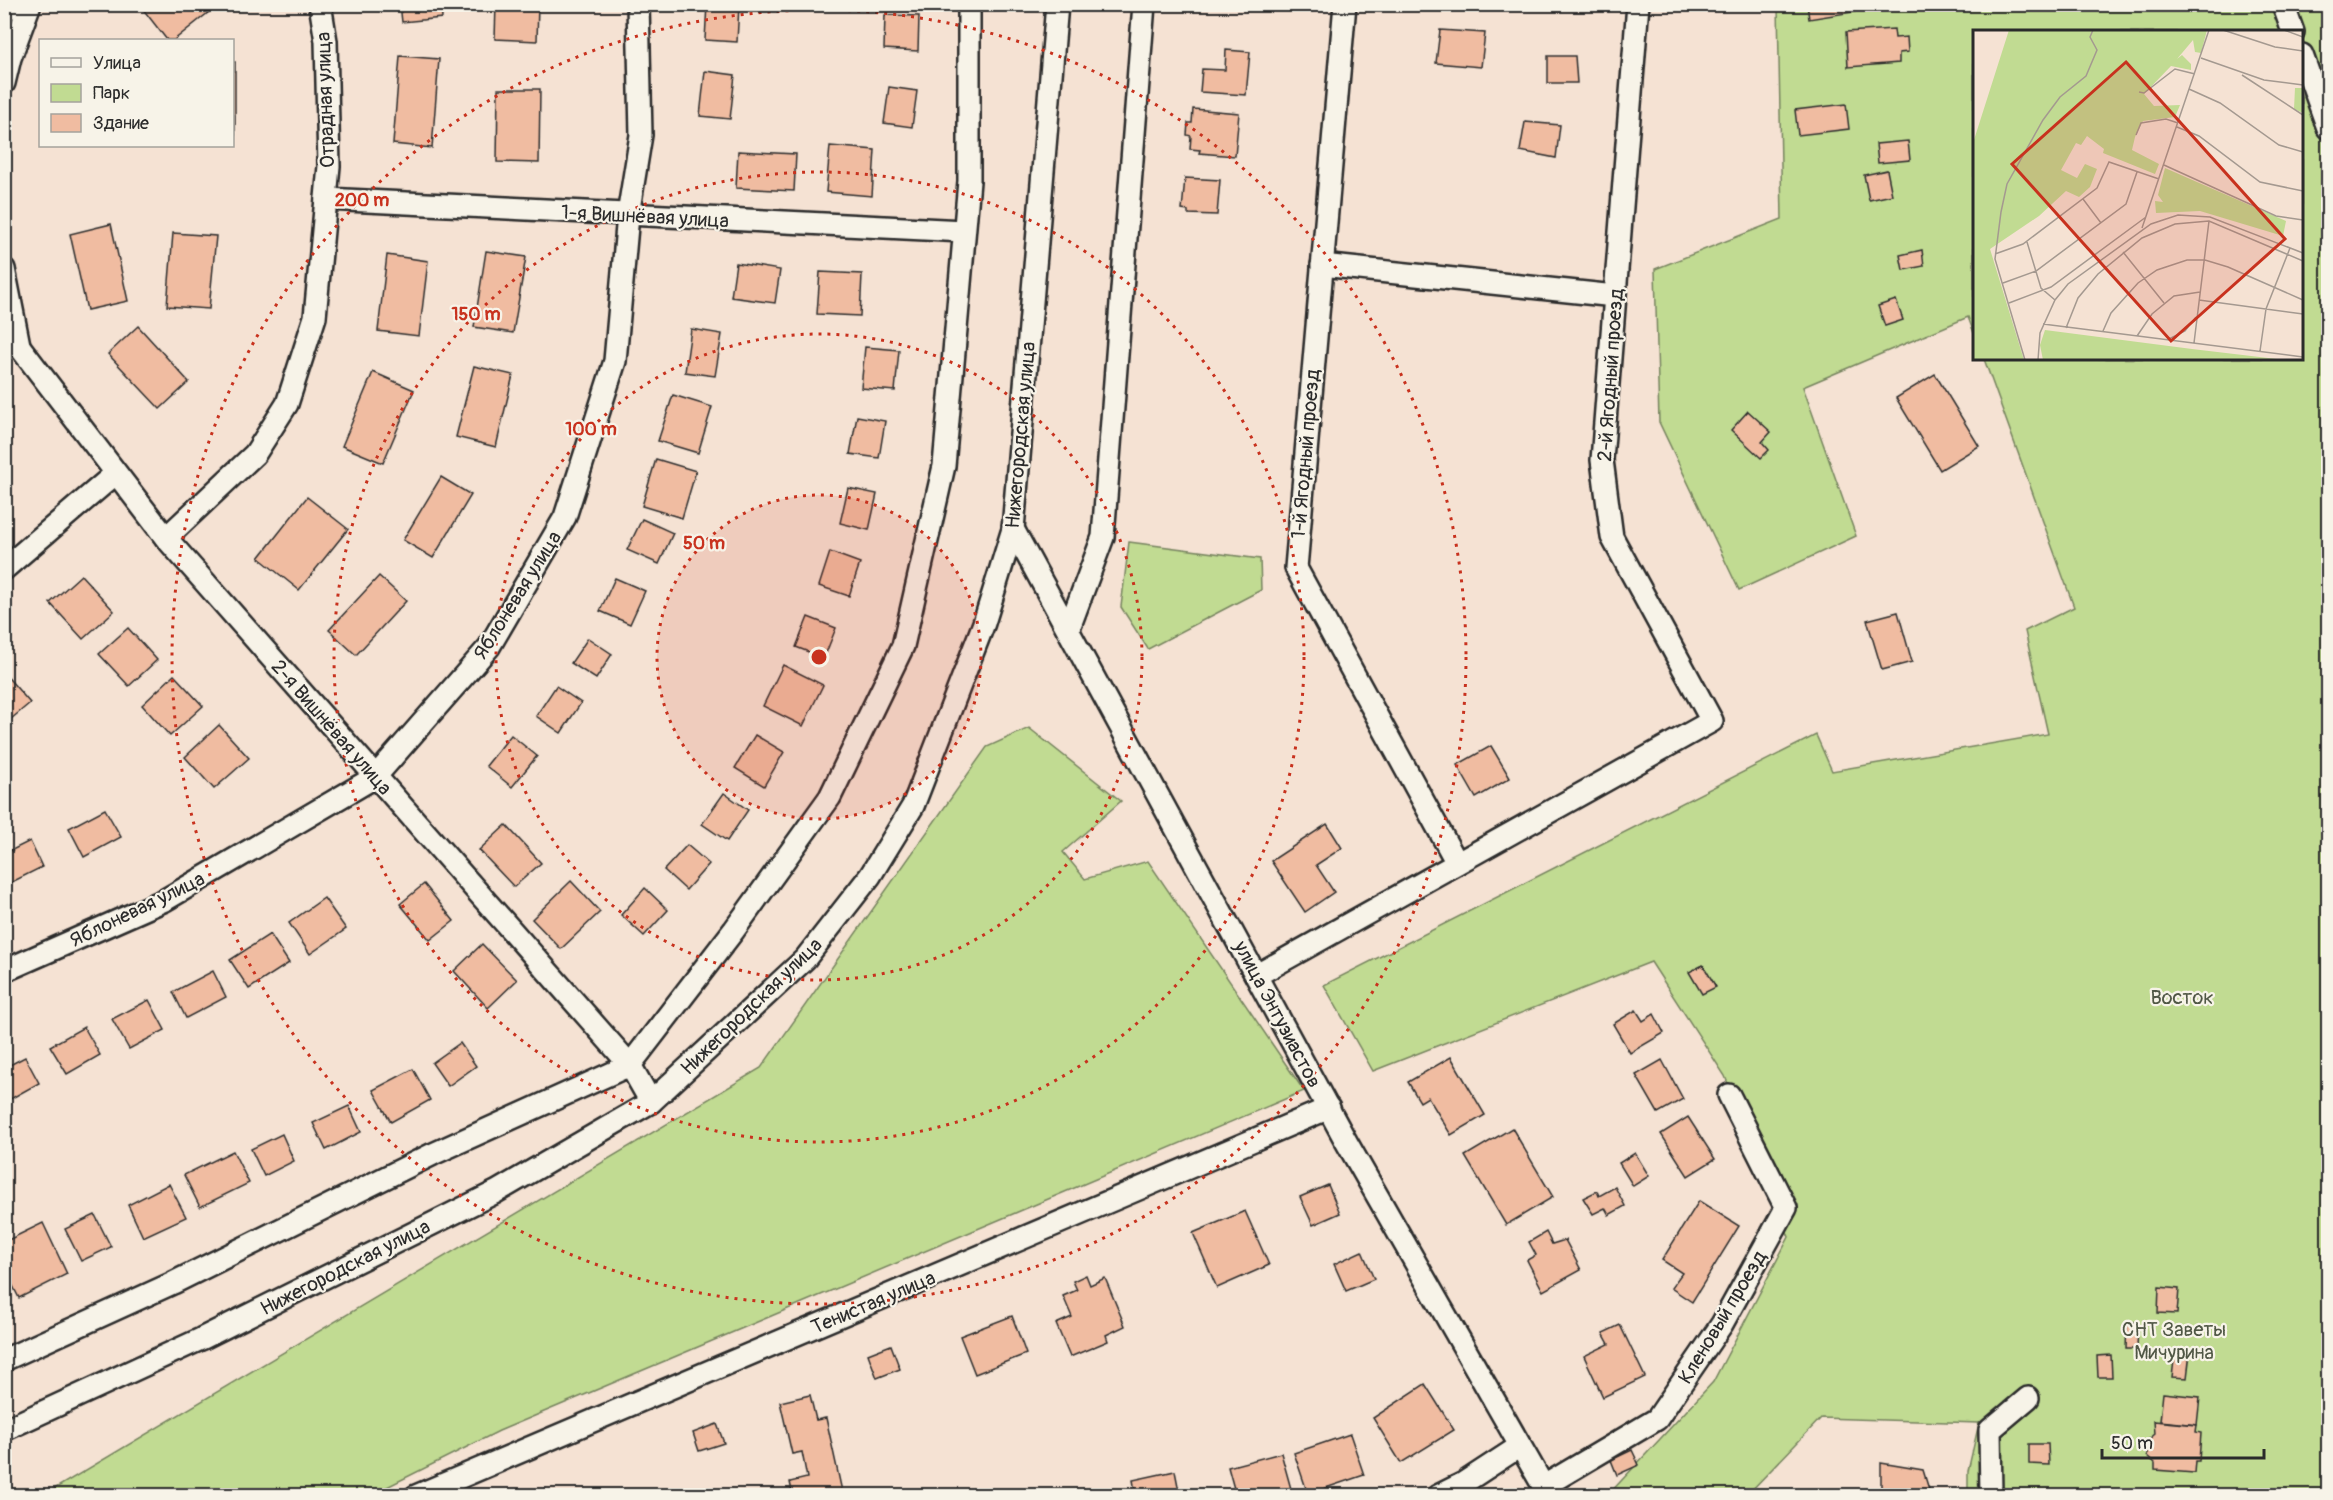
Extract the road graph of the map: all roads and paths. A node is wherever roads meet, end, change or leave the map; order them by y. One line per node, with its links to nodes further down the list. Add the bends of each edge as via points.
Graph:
1 (13, 4): 11 (street)
2 (30, 4): 14 (street)
3 (320, 4): 16 (street, Отрадная улица, via 326,41)
4 (638, 4): 17 (street, Яблоневая улица, via 641,135)
5 (969, 4): 18 (street, via 969,181)
6 (1057, 4): 25 (street, Нижегородская улица)
7 (1144, 4): 28 (street, via 1103,537)
8 (1345, 4): 19 (street, 1-й Ягодный проезд)
9 (1638, 4): 21 (street, 2-й Ягодный проезд)
10 (2283, 4): 12 (street)
11 (4, 12)
12 (2292, 30)
13 (2303, 60): 15 (street)
14 (4, 84)
15 (2328, 128)
16 (326, 199): 17 (street, 1-я Вишнёвая улица); 26 (street, Отрадная улица, via 315,317 287,404 255,454)
17 (628, 215): 18 (street, 1-я Вишнёвая улица); 29 (street, Яблоневая улица, via 615,361 565,518 489,647)
18 (964, 231): 33 (street, via 944,465 903,646 830,797)
19 (1322, 265): 21 (street); 30 (street, 1-й Ягодный проезд, via 1296,568)
20 (4, 269): 23 (street, 2-я Вишнёвая улица)
21 (1615, 296): 30 (street, 2-й Ягодный проезд, via 1602,460 1612,537 1712,721)
22 (4, 330): 23 (street, 2-я Вишнёвая улица)
23 (19, 346): 24 (street, 2-я Вишнёвая улица)
24 (115, 474): 26 (street, 2-я Вишнёвая улица); 27 (street)
25 (1013, 529): 28 (street, улица Энтузиастов); 35 (street, Нижегородская улица, via 984,623 913,806 870,876 805,959)
26 (166, 538): 29 (street, 2-я Вишнёвая улица)
27 (4, 569)
28 (1069, 628): 32 (street, улица Энтузиастов)
29 (375, 777): 31 (street, Яблоневая улица, via 165,900); 33 (street, 2-я Вишнёвая улица)
30 (1457, 863): 32 (street)
31 (4, 971)
32 (1257, 975): 36 (street, улица Энтузиастов)
33 (630, 1065): 35 (street, 2-я Вишнёвая улица); 37 (street, via 433,1154 173,1283)
34 (1729, 1095): 41 (street, Кленовый проезд, via 1786,1208 1722,1324 1658,1419)
35 (651, 1102): 39 (street, Нижегородская улица, via 496,1192 201,1339)
36 (1329, 1108): 40 (street, улица Энтузиастов); 42 (street, Тенистая улица)
37 (4, 1360)
38 (2028, 1398): 44 (street, via 1990,1430)
39 (4, 1430)
40 (1520, 1446): 41 (street, улица Энтузиастов); 43 (street)
41 (1546, 1491)
42 (416, 1496)
43 (1438, 1496)
44 (1991, 1496)

